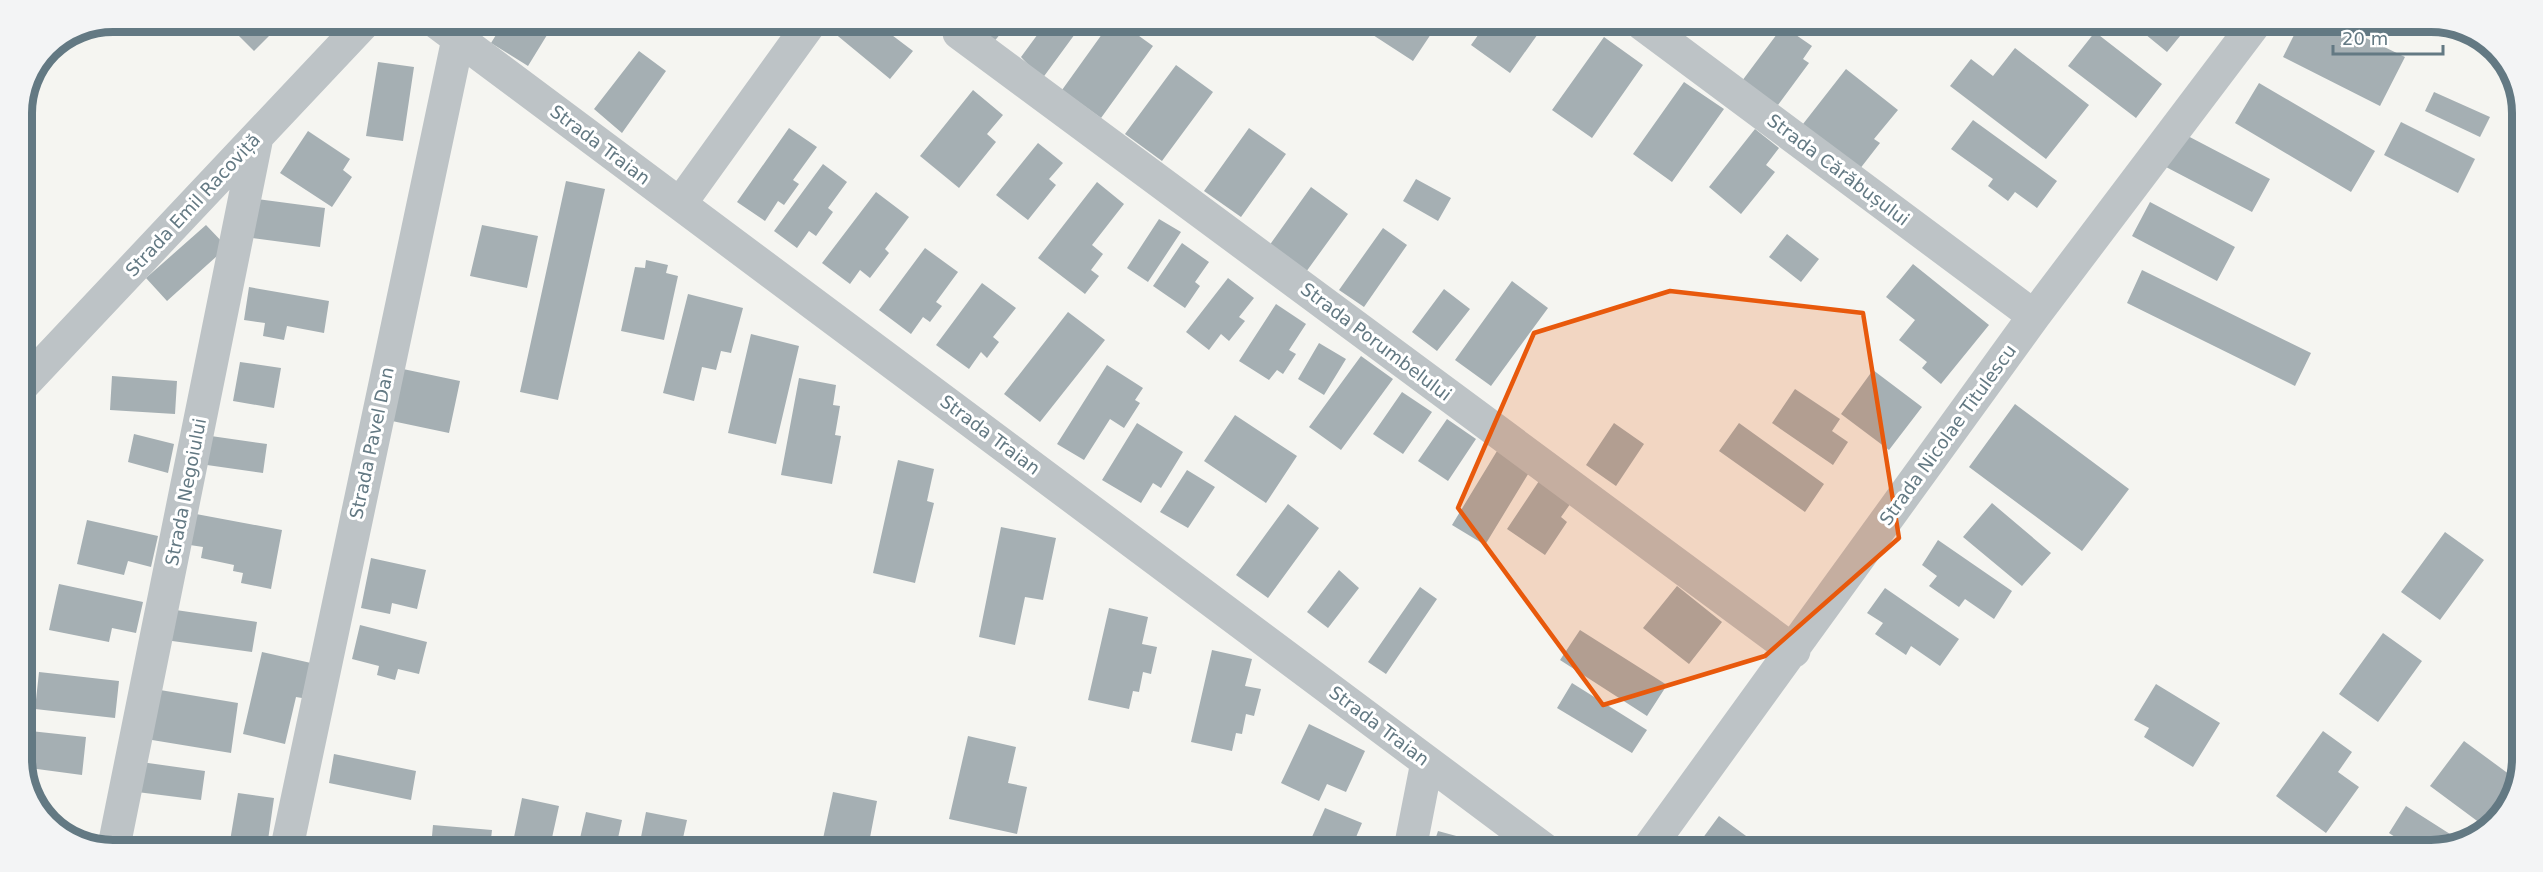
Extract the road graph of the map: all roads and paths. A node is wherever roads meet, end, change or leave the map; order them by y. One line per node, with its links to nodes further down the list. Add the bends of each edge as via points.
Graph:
1 (355, 32): 8 (street, Strada Emil Racoviță)
2 (447, 32): 15 (street, Strada Pavel Dan)
3 (450, 32): 9 (street, Strada Traian)
4 (804, 32): 9 (street)
5 (1653, 32): 10 (street, Strada Cărăbușului)
6 (2249, 32): 10 (street, Strada Nicolae Titulescu)
7 (959, 33): 12 (street, Strada Porumbelului)
8 (257, 137): 11 (street, Strada Emil Racoviță); 14 (street, Strada Negoiului)
9 (680, 204): 13 (street, Strada Traian)
10 (2034, 316): 12 (street, Strada Nicolae Titulescu)
11 (32, 375)
12 (1794, 651): 18 (street, Strada Nicolae Titulescu)
13 (1427, 762): 16 (street); 17 (street, Strada Traian)
14 (115, 840)
15 (288, 840)
16 (1412, 840)
17 (1532, 840)
18 (1655, 840)

